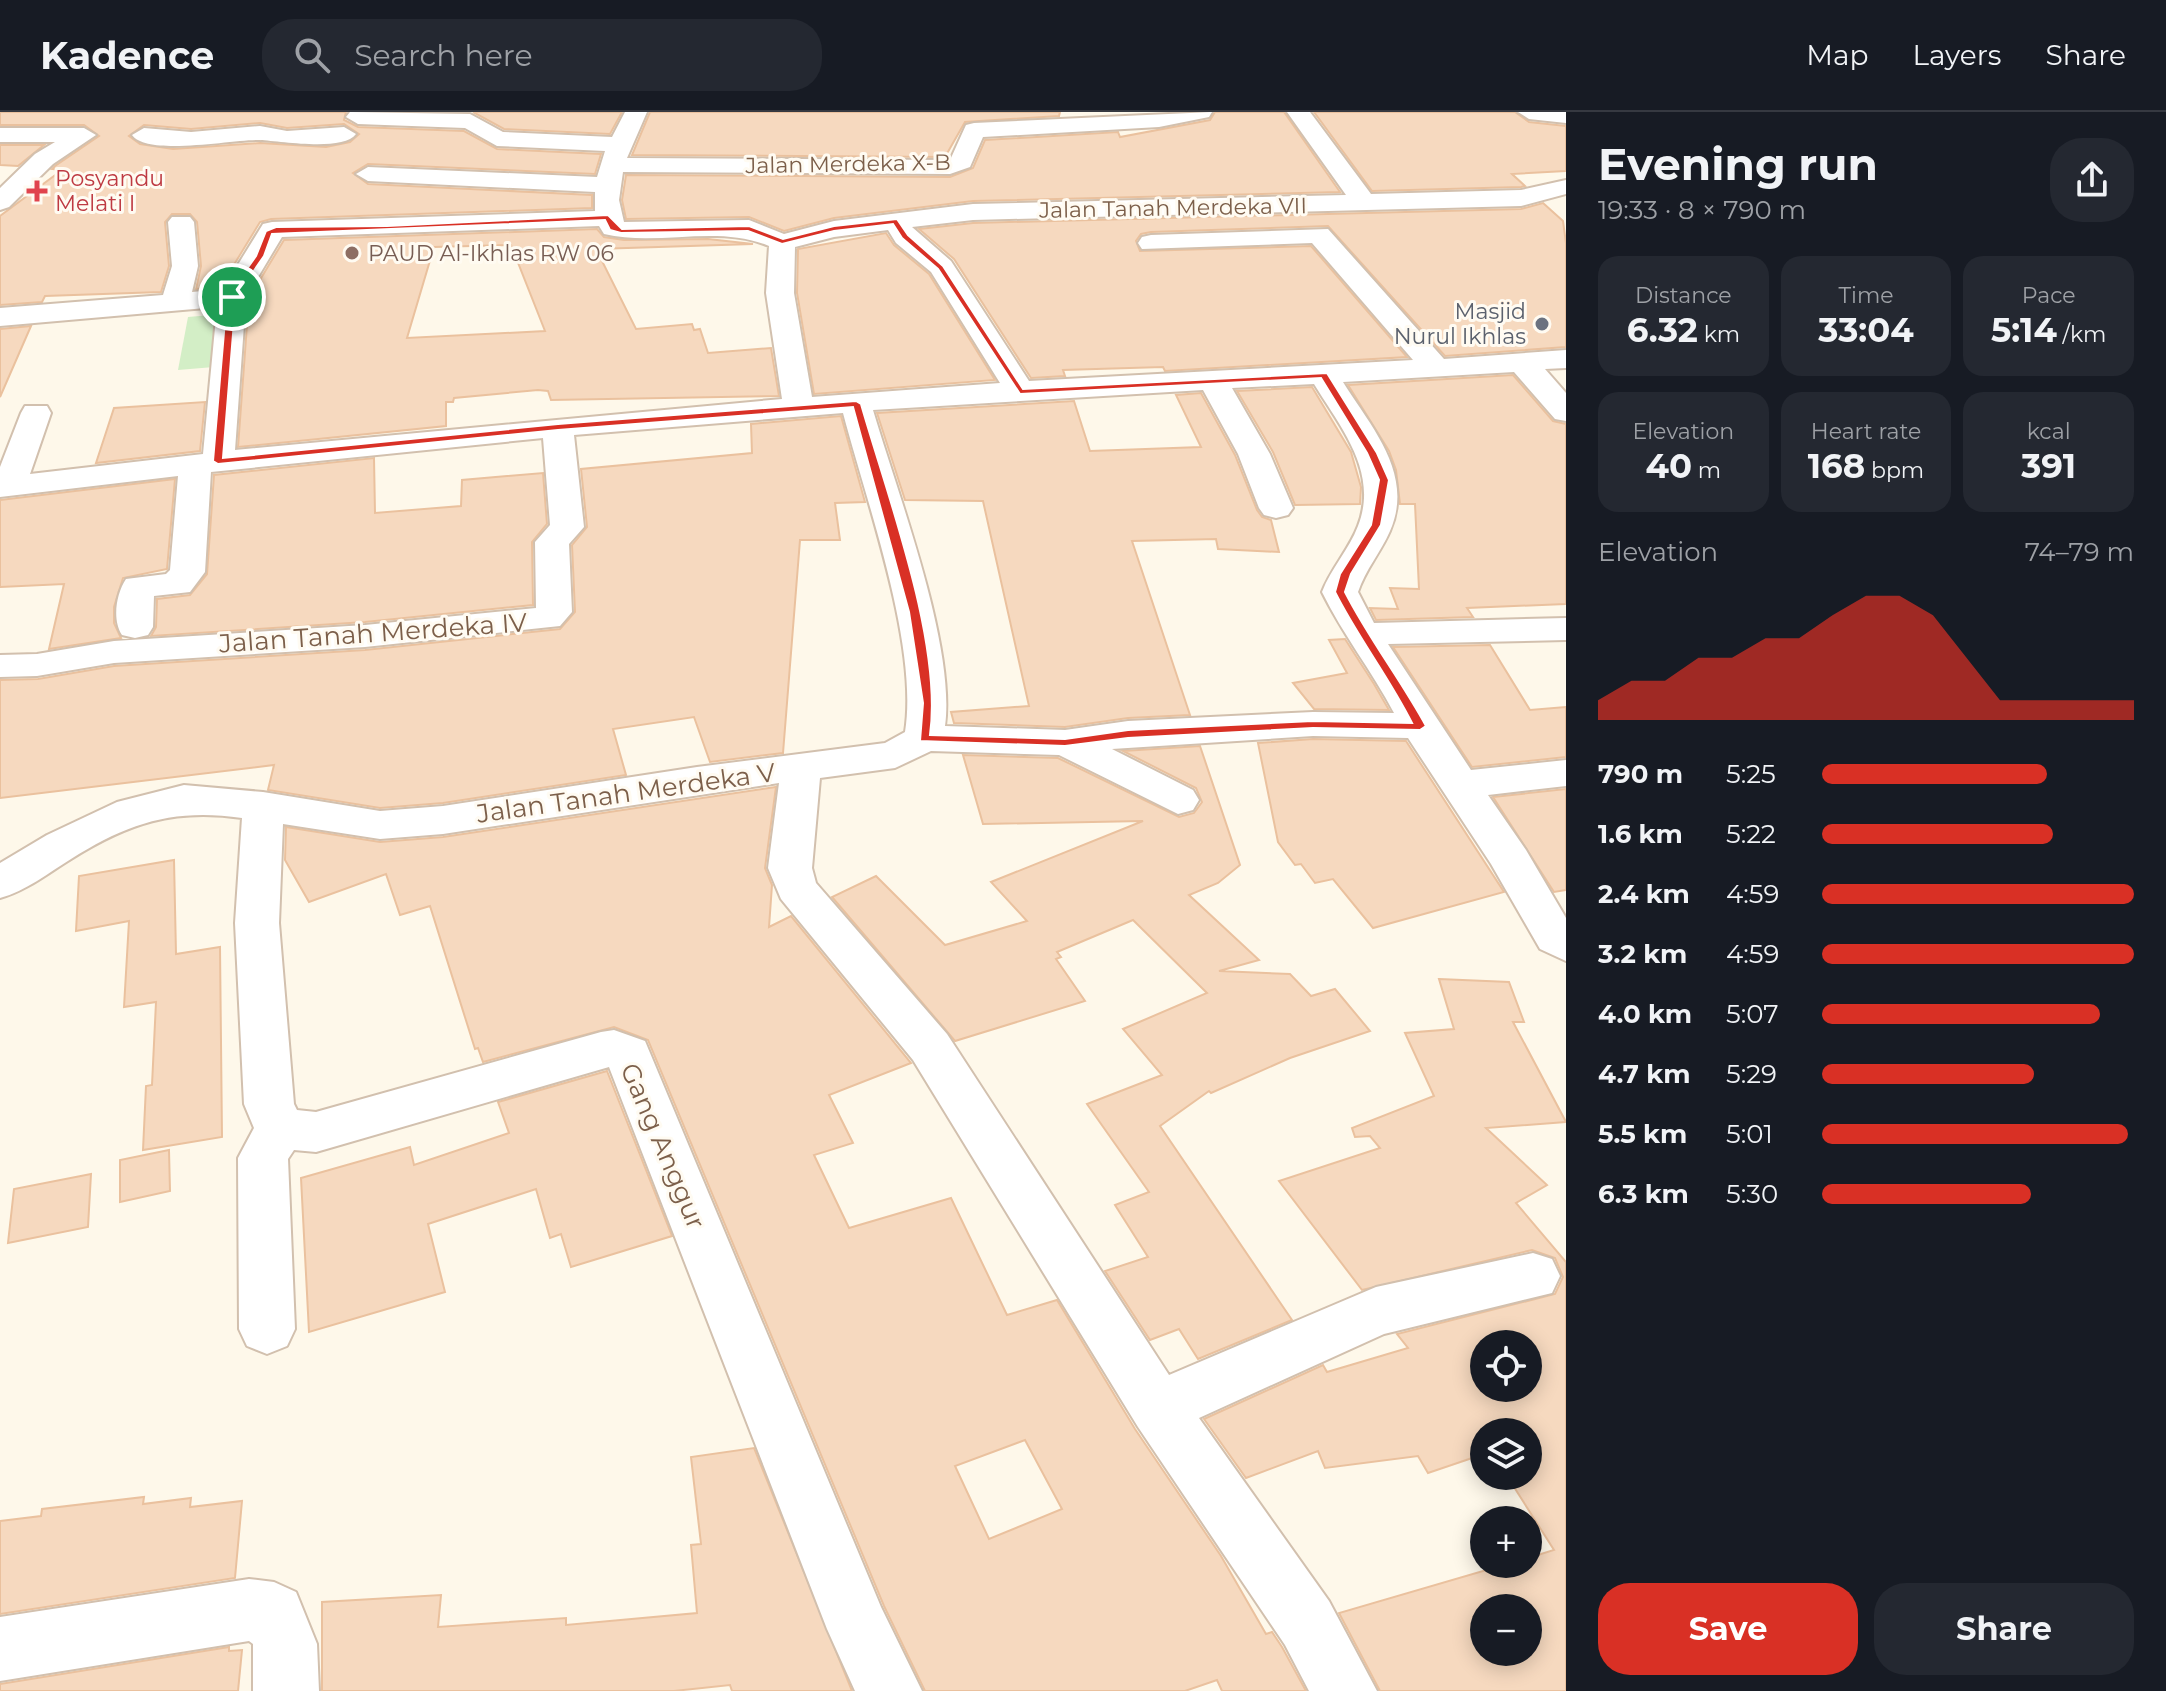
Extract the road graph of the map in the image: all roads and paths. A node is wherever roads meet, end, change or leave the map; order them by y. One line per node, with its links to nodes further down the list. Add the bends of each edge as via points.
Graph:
1 (168, 112): 11 (street)
2 (636, 112): 13 (street)
3 (1201, 112): 14 (street, Jalan Merdeka X-B, via 1159,120 966,122)
4 (1298, 112): 18 (street)
5 (1529, 112): 7 (street)
6 (427, 116): 8 (street); 13 (street, via 476,122 492,137 508,141)
7 (1566, 116)
8 (355, 121): 11 (street, via 287,138 260,133 191,139); 15 (street, via 382,135 386,145)
9 (0, 135): 10 (street)
10 (84, 135): 11 (street); 17 (street, via 44,159)
11 (124, 135)
12 (653, 138): 13 (street)
13 (616, 158): 14 (street, Jalan Merdeka X-B); 15 (street); 20 (street)
14 (957, 165): 19 (street)
15 (368, 174): 23 (street)
16 (1566, 187): 18 (street, Jalan Tanah Merdeka VII, via 1521,198)
17 (0, 202)
18 (1365, 203): 19 (street, Jalan Tanah Merdeka VII)
19 (973, 212): 21 (street, Jalan Tanah Merdeka VII)
20 (608, 218): 23 (street); 26 (street, via 621,231 749,228)
21 (895, 221): 26 (street, Jalan Tanah Merdeka VII); 36 (street, via 905,237 941,267)
22 (181, 222): 29 (street, via 185,266)
23 (342, 228): 28 (street, via 272,230)
24 (1347, 234): 25 (street)
25 (1319, 235): 27 (street); 33 (street)
26 (782, 242): 38 (street, via 780,293)
27 (1151, 243)
28 (232, 297): 29 (street); 42 (street)
29 (175, 302): 30 (street)
30 (0, 317)
31 (1566, 359): 32 (street)
32 (1522, 362): 33 (street); 39 (street)
33 (1435, 367): 34 (street)
34 (1323, 375): 35 (street); 47 (street, via 1384,480 1376,525 1345,574 1340,592)
35 (1213, 381): 36 (street); 44 (street, via 1254,454)
36 (1020, 391): 37 (street)
37 (856, 404): 38 (street); 50 (street, via 914,612 929,703)
38 (799, 409): 41 (street)
39 (1566, 412)
40 (36, 413): 43 (street)
41 (558, 427): 42 (street); 48 (street, Jalan Tanah Merdeka IV, via 567,527 552,542 554,612 547,618)
42 (207, 462): 43 (street); 45 (street, via 187,572 177,584 139,587)
43 (4, 486)
44 (1276, 508)
45 (135, 627)
46 (1566, 629): 47 (street)
47 (1361, 634): 49 (street, via 1394,677)
48 (0, 666)
49 (1420, 726): 51 (street, via 1313,724 1128,734); 54 (street)
50 (924, 738): 51 (street); 52 (street, Jalan Tanah Merdeka V, via 895,755)
51 (1065, 743): 55 (street)
52 (801, 768): 56 (street, Jalan Tanah Merdeka V, via 427,822 380,825); 62 (street, via 790,868 796,888 930,1047)
53 (1566, 773): 54 (street)
54 (1457, 785): 58 (street, via 1511,860 1540,914)
55 (1178, 800)
56 (263, 806): 57 (street, Jalan Tanah Merdeka V, via 184,799 132,812 62,845); 59 (street, via 258,939 269,1104)
57 (0, 883)
58 (1566, 945)
59 (280, 1129): 61 (street, via 263,1158); 65 (street, Gang Anggur, via 316,1132 601,1050 628,1054 853,1614)
60 (1533, 1276): 62 (street, via 1376,1311)
61 (267, 1329)
62 (1158, 1408): 66 (street, via 1307,1623)
63 (0, 1649): 64 (street, via 249,1610 274,1614 285,1644)
64 (286, 1691)
65 (889, 1691)
66 (1344, 1691)

